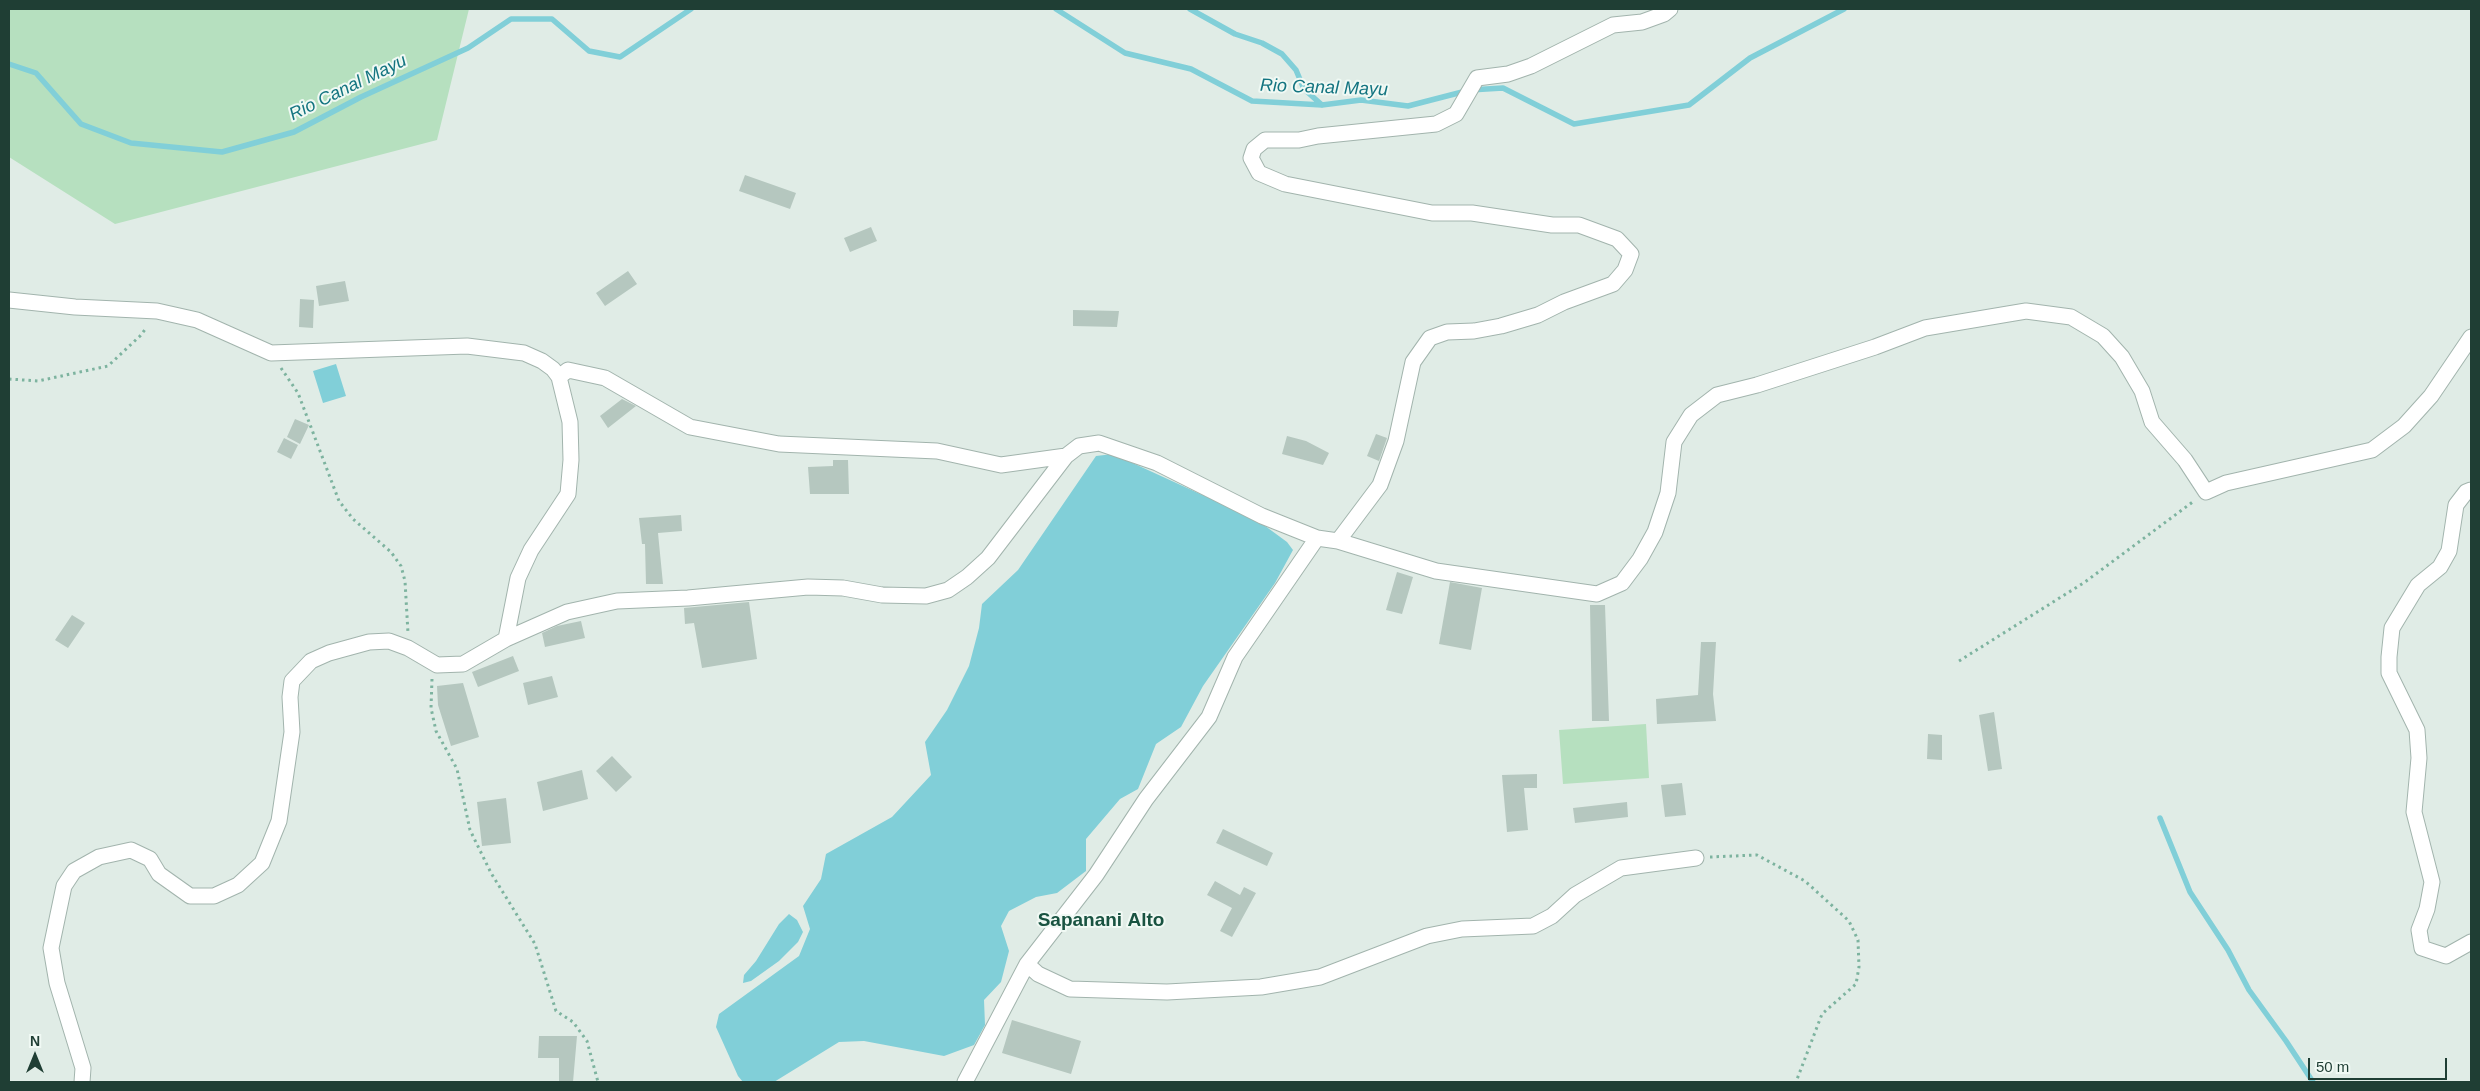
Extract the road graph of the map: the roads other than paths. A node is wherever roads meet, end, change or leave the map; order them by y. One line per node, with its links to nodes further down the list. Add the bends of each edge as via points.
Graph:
1 (1670, 9): 8 (street, via 1642,22 1613,25 1531,66 1508,74 1477,78 1456,114 1436,124 1299,140 1264,140 1254,149 1251,158 1259,173 1284,184 1432,213 1472,213 1552,225 1579,225 1617,239 1631,254 1613,284 1538,315 1501,326 1447,332 1430,338 1413,362 1396,441 1380,485)
2 (9, 300): 4 (street, via 157,311 197,320 271,353 467,346 524,353 542,361)
3 (2471, 337): 8 (street, via 2431,396 2404,426 2372,450 2226,483 2206,492 2185,460 2152,422 2142,391 2122,357 2103,336 2071,317 2026,311 1925,328 1876,347 1716,395 1691,415 1674,442 1668,493 1655,532 1622,583 1598,594 1436,572)
4 (559, 377): 5 (street, via 568,370 605,378 690,427 779,444 937,451 1001,465); 9 (street, via 570,422 568,494 531,550 518,578)
5 (1066, 456): 7 (street, via 1079,446 1099,443 1123,450 1157,463 1262,516); 9 (street, via 988,558 948,590 926,596 808,587 617,601 567,612)
6 (2471, 490): 11 (street, via 2456,505 2449,551 2440,568 2418,585 2392,628 2389,657 2389,673 2417,730 2419,758 2414,812 2432,882 2419,930 2422,948 2446,956)
7 (1317, 538): 8 (street); 12 (street, via 1235,658 1209,716 1146,798 1096,875)
8 (1338, 541)
9 (506, 639): 13 (street, via 462,664 437,665 389,641 368,642 311,661 292,681 292,732 279,821 262,863 238,885 214,896 190,896 159,874 150,859 131,850 99,857 74,871 64,886 51,948 57,983 84,1068)
10 (1696, 858): 12 (street, via 1621,868 1575,895 1552,916 1533,926 1462,929 1427,936 1320,977 1261,987 1167,992 1070,989 1038,974)
11 (2471, 942)
12 (1027, 964): 14 (street)
13 (82, 1082)
14 (965, 1082)

